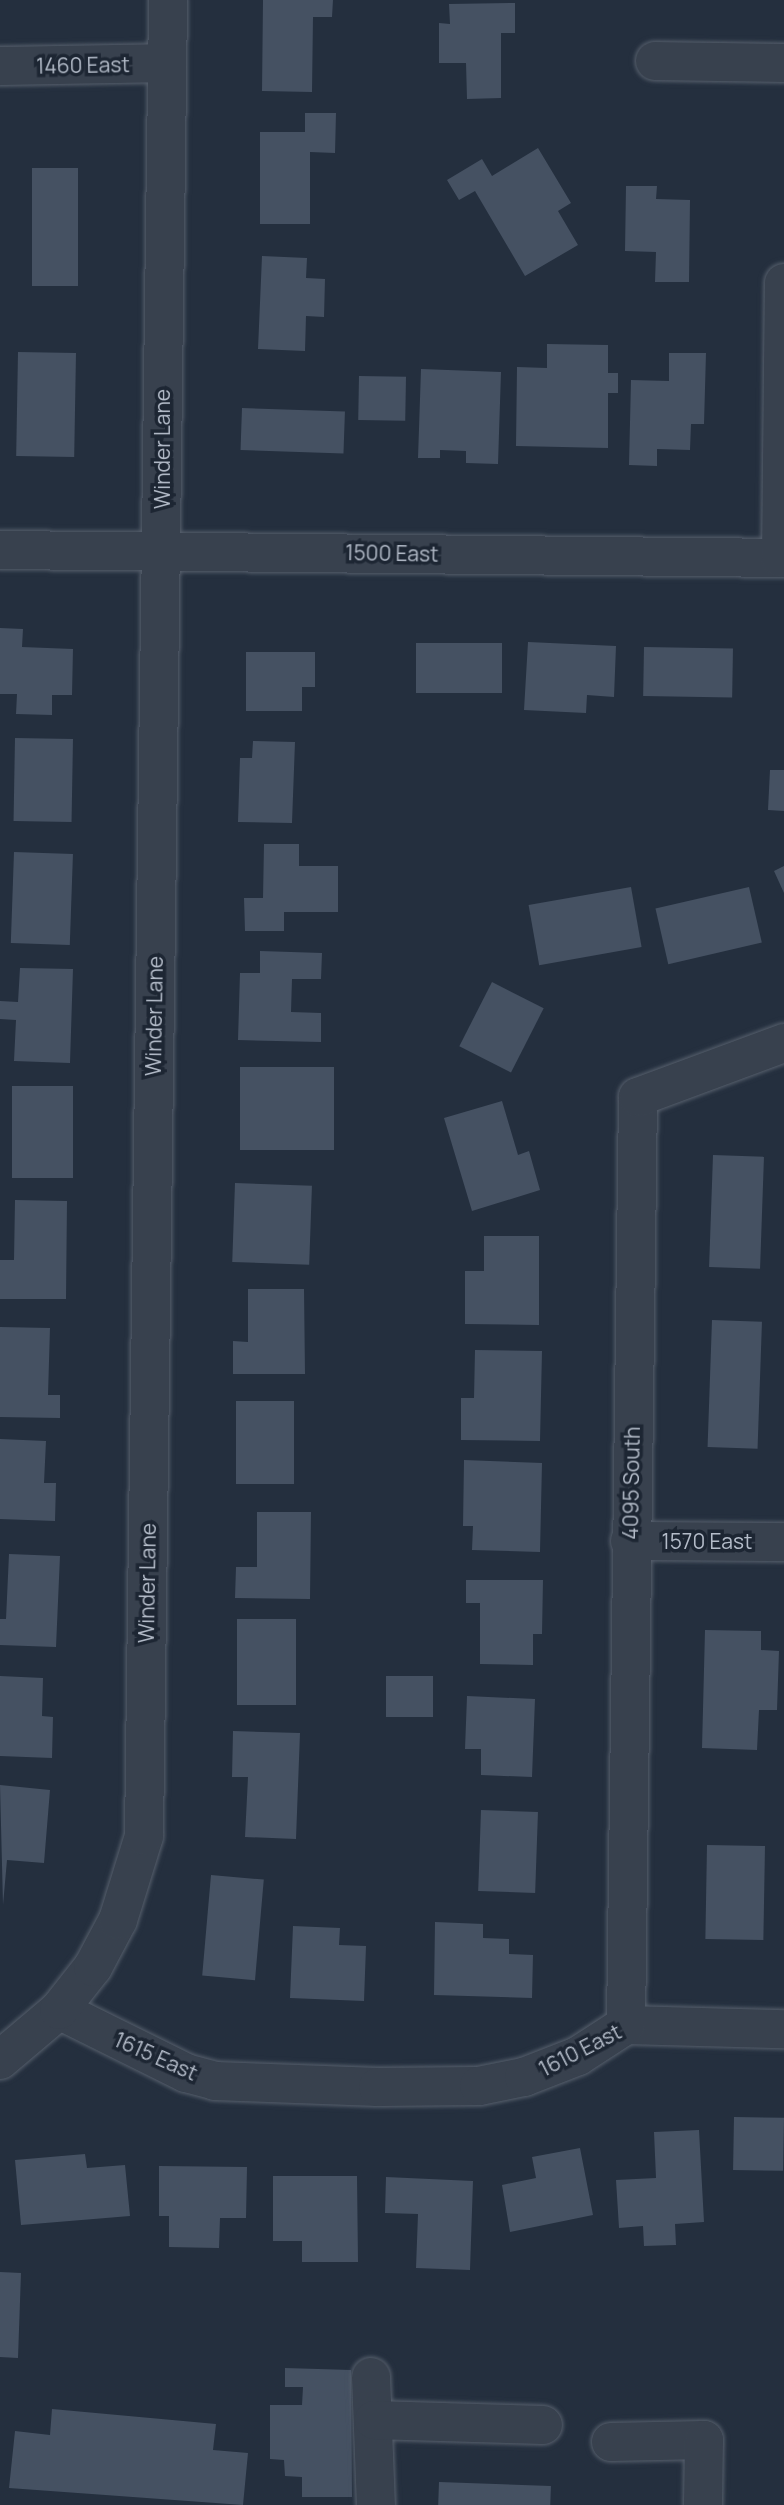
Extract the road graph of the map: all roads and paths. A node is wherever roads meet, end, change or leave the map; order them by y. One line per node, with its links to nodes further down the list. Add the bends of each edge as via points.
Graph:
1 (168, 0): 4 (street, Winder Lane)
2 (655, 61): 3 (street)
3 (784, 63)
4 (167, 64): 5 (street, 1460 East); 8 (street, Winder Lane, via 160,457)
5 (0, 66)
6 (784, 283): 9 (street)
7 (0, 550): 8 (street, 1500 East)
8 (163, 550): 9 (street, 1500 East); 13 (street, Winder Lane, via 144,1836 118,1920 93,1967)
9 (782, 558)
10 (784, 1043): 11 (street, 4095 South, via 638,1097)
11 (630, 1541): 12 (street, 1570 East); 14 (street, 4095 South)
12 (784, 1542)
13 (59, 2010): 16 (street); 17 (street, 1615 East, via 187,2073 215,2081)
14 (626, 2025): 15 (street, 1610 East); 17 (street, 1610 East, via 578,2056 524,2077 479,2086)
15 (784, 2029)
16 (0, 2060)
17 (378, 2087)
18 (371, 2377): 19 (street)
19 (374, 2420): 20 (street); 22 (street)
20 (543, 2425)
21 (611, 2442): 23 (street, via 704,2440)
22 (376, 2505)
23 (703, 2505)

